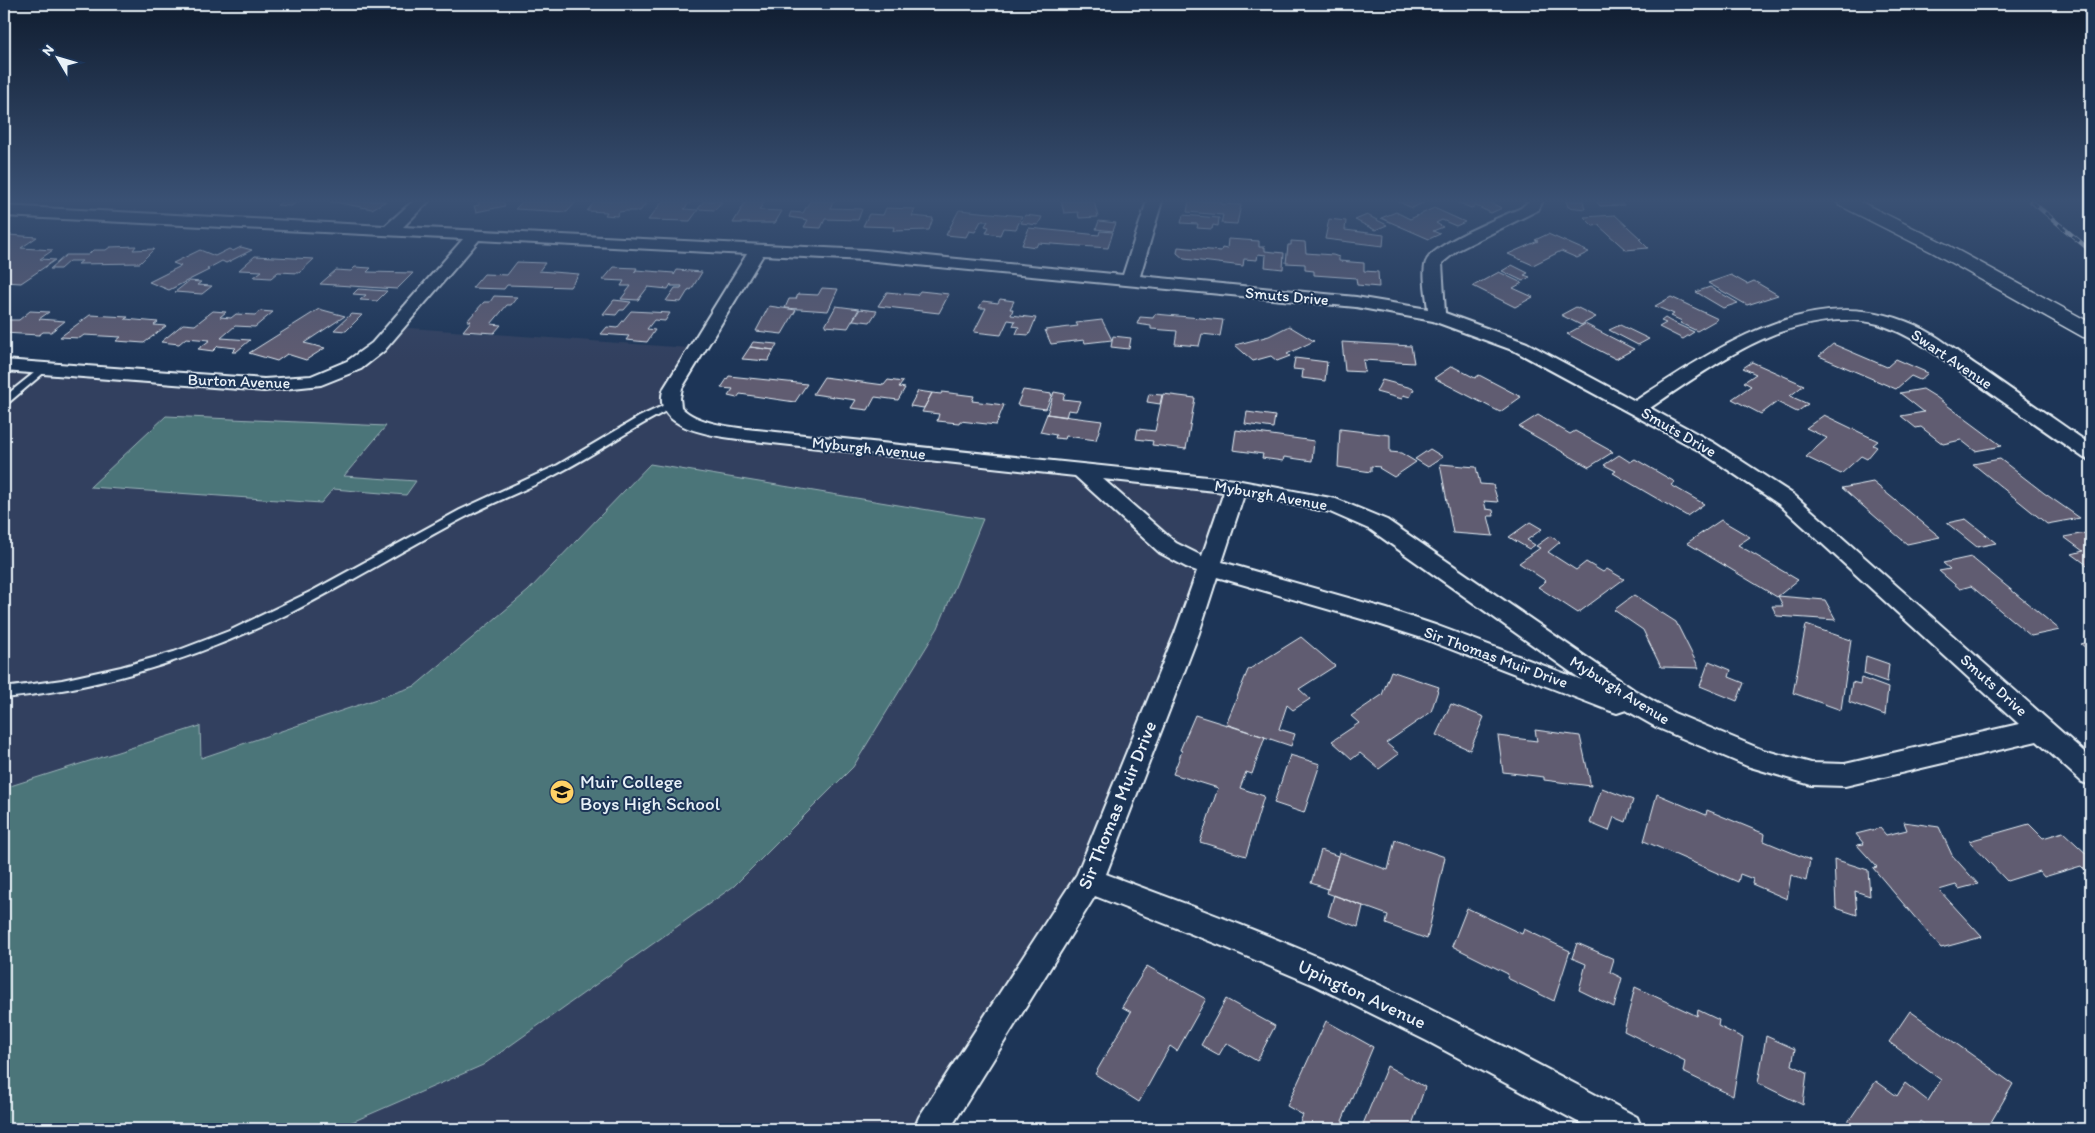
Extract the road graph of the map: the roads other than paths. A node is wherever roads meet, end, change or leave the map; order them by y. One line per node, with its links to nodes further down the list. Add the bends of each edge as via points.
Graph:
1 (459, 254): 11 (street, Burton Avenue, via 378,347 354,365 314,381 264,385)
2 (755, 254): 13 (street, via 672,388)
3 (845, 254): 7 (street, Smuts Drive)
4 (1138, 254): 7 (street)
5 (1443, 254): 8 (street, via 1434,261 1433,271)
6 (1950, 254): 9 (main road)
7 (1130, 280): 8 (street, Smuts Drive, via 1356,302)
8 (1437, 316): 14 (street, Smuts Drive, via 1521,346)
9 (2091, 332)
10 (4, 366): 11 (street, Burton Avenue)
11 (44, 368): 12 (lane)
12 (4, 402)
13 (671, 405): 16 (street, Myburgh Avenue, via 675,413 701,425 751,434); 19 (lane, via 557,470 485,502 320,593 233,635 103,676)
14 (1637, 408): 15 (street, Swart Avenue, via 1761,333 1818,317 1862,315 1919,334); 21 (street, Smuts Drive, via 1707,447 1787,500)
15 (2091, 454)
16 (1079, 470): 17 (street, Myburgh Avenue); 18 (street, Sir Thomas Muir Drive, via 1168,548 1194,562)
17 (1236, 488): 18 (street, Sir Thomas Muir Drive); 20 (street, Myburgh Avenue, via 1336,506 1380,525 1595,677)
18 (1210, 566): 20 (street, Sir Thomas Muir Drive, via 1430,632); 23 (street, Sir Thomas Muir Drive, via 1187,633)
19 (4, 693)
20 (1665, 720): 21 (street, Myburgh Avenue, via 1756,758 1811,774 1828,775 1872,770)
21 (2043, 729): 22 (street, Smuts Drive)
22 (2091, 774)
23 (1089, 881): 24 (street, Sir Thomas Muir Drive); 25 (street, Upington Avenue, via 1332,979 1401,1011)
24 (931, 1129)
25 (1624, 1129)

